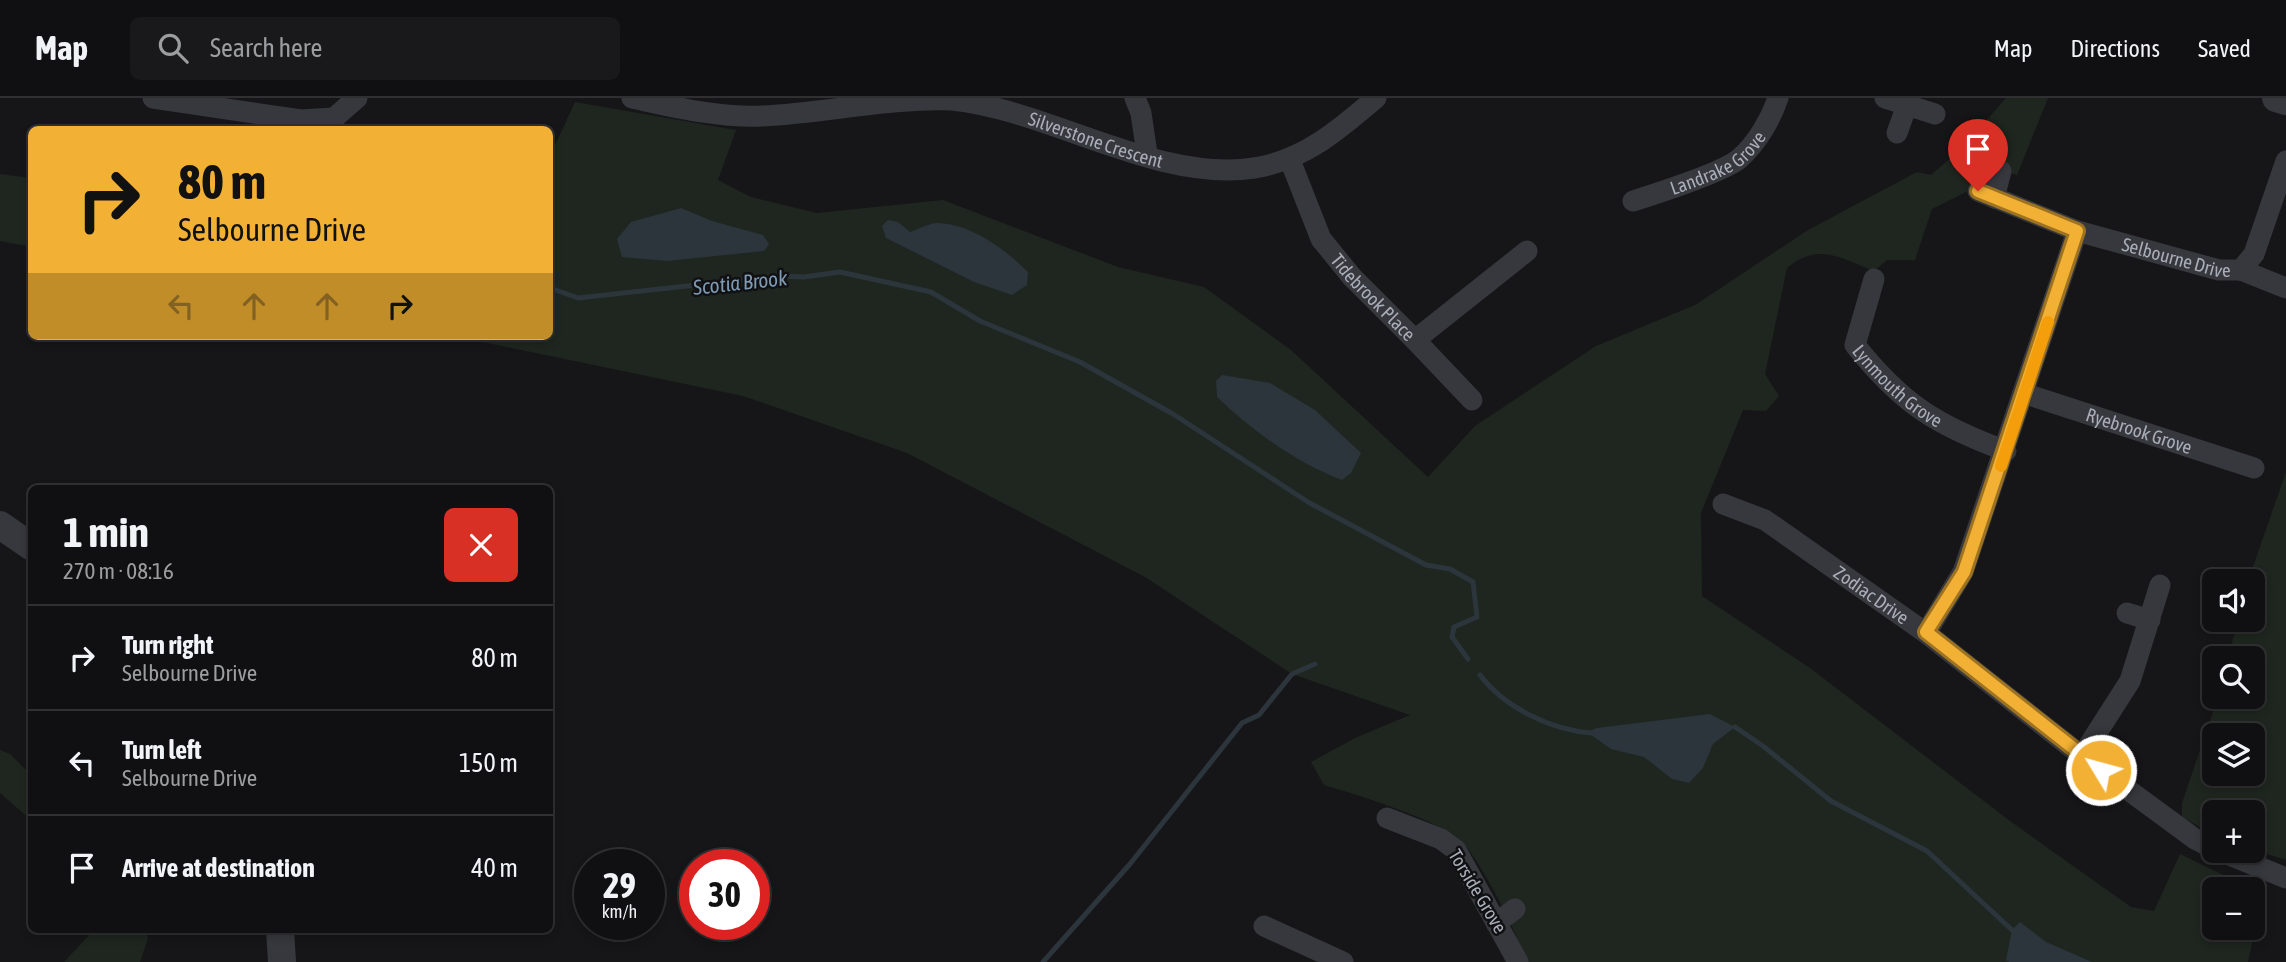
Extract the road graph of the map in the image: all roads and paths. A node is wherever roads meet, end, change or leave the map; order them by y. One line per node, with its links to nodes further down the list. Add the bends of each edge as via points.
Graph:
1 (153, 98): 12 (street)
2 (357, 98): 12 (street)
3 (632, 98): 14 (street, Silverstone Crescent, via 686,110 761,116 880,100 953,100 1016,114)
4 (1135, 98): 14 (street)
5 (1376, 98): 15 (street, Silverstone Crescent, via 1342,127)
6 (1778, 98): 18 (street, Landrake Grove, via 1772,117 1740,159)
7 (1885, 98): 10 (street)
8 (2276, 98): 9 (street)
9 (2286, 101)
10 (1907, 105): 11 (street); 13 (street)
11 (1935, 114)
12 (338, 124)
13 (1897, 133)
14 (1147, 155): 15 (street, Silverstone Crescent, via 1183,167 1217,169 1253,169)
15 (1290, 160): 24 (street, Tidebrook Place, via 1321,239)
16 (2286, 161): 21 (street, Selbourne Drive, via 2254,254)
17 (2001, 172): 19 (street, Selbourne Drive, via 1986,195)
18 (1633, 201)
19 (2077, 231): 21 (street, Selbourne Drive, via 2219,270); 25 (street)
20 (1527, 251): 24 (street, Tidebrook Place)
21 (2241, 270): 23 (street)
22 (1874, 279): 27 (street, Lynmouth Grove, via 1855,345 1878,374 1925,415)
23 (2286, 288)
24 (1415, 340): 26 (street)
25 (2023, 393): 27 (street); 28 (street, Ryebrook Grove)
26 (1472, 400)
27 (2006, 451): 35 (street, via 1964,572)
28 (2255, 468)
29 (1723, 504): 35 (street, Zodiac Drive, via 1765,520)
30 (0, 525): 31 (street)
31 (28, 544)
32 (2160, 585): 34 (street)
33 (2127, 613): 34 (street)
34 (2150, 620): 36 (street, via 2130,681)
35 (1926, 632): 36 (street, Zodiac Drive)
36 (2082, 756): 38 (street, Zodiac Drive)
37 (1387, 818): 42 (street, Torside Grove, via 1450,844)
38 (2202, 843)
39 (2248, 863): 40 (street, Zodiac Drive)
40 (2286, 878)
41 (1515, 909): 42 (street)
42 (1496, 923): 47 (street, Torside Grove)
43 (1264, 926): 46 (street)
44 (280, 933): 45 (street)
45 (282, 962)
46 (1343, 962)
47 (1518, 962)

